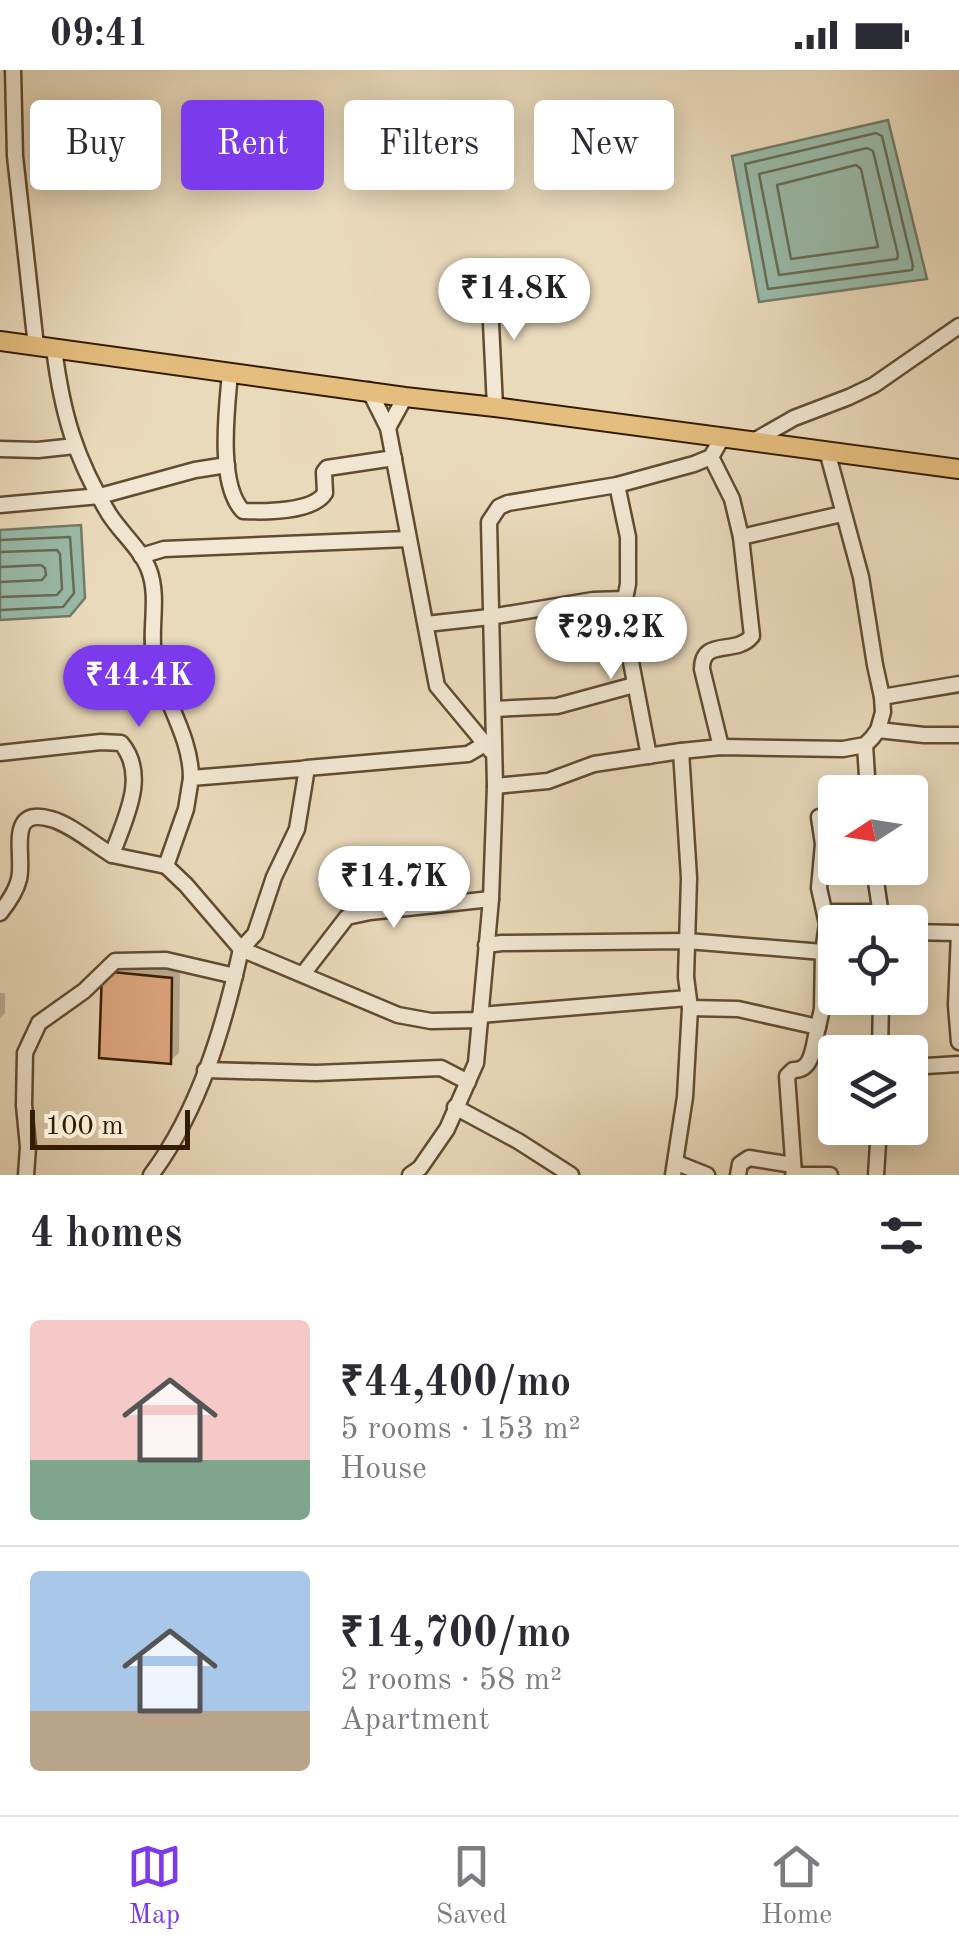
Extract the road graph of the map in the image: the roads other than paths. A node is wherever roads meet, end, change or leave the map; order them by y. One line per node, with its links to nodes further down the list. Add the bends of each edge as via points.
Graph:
1 (13, 70): 5 (street, via 15,156)
2 (488, 282): 9 (street)
3 (959, 326): 12 (street, via 874,385)
4 (0, 340): 5 (main road)
5 (45, 347): 6 (main road); 13 (street)
6 (230, 374): 7 (main road); 18 (street)
7 (370, 390): 8 (main road); 10 (street)
8 (405, 397): 9 (main road); 10 (street)
9 (495, 407): 11 (main road)
10 (388, 428): 17 (street)
11 (722, 438): 12 (main road); 16 (street)
12 (752, 442): 15 (main road)
13 (75, 446): 14 (street); 21 (street)
14 (0, 449)
15 (827, 451): 19 (main road); 23 (street)
16 (711, 457): 20 (street); 24 (street, via 732,498)
17 (394, 458): 18 (street, via 327,468 317,503 250,511 236,502); 25 (street)
18 (228, 466): 21 (street)
19 (959, 470)
20 (616, 485): 27 (street, via 628,545); 28 (street, via 499,507 488,532)
21 (100, 496): 22 (street); 26 (street)
22 (0, 505)
23 (842, 514): 24 (street); 32 (street, via 861,577)
24 (741, 537): 37 (street, via 752,636 702,659)
25 (408, 539): 26 (street, via 164,549); 29 (street)
26 (141, 556): 44 (street, via 152,578 154,659 188,745)
27 (625, 599): 28 (street); 31 (street)
28 (490, 617): 29 (street); 33 (street)
29 (426, 624): 38 (street, via 437,686)
30 (959, 684): 32 (street)
31 (634, 685): 33 (street, via 566,704); 41 (street)
32 (882, 697): 34 (street)
33 (494, 709): 38 (street)
34 (878, 730): 35 (street); 36 (street)
35 (959, 735)
36 (865, 745): 37 (street); 43 (street)
37 (721, 747): 39 (street)
38 (490, 748): 42 (street); 45 (street)
39 (681, 751): 41 (street); 52 (street)
40 (0, 753): 46 (street, via 121,743 133,767 134,790)
41 (649, 756): 45 (street, via 594,764 548,781)
42 (307, 768): 44 (street); 54 (street, via 297,830 256,934)
43 (867, 775)
44 (191, 778): 47 (street)
45 (494, 786): 48 (street)
46 (112, 855): 47 (street); 49 (street, via 49,818 26,820 19,835 18,884)
47 (166, 866): 54 (street)
48 (490, 899): 53 (street); 56 (street, via 347,917)
49 (0, 913)
50 (928, 932): 51 (street)
51 (958, 933): 62 (street)
52 (688, 941): 53 (street); 55 (street); 58 (street)
53 (486, 945): 60 (street)
54 (241, 949): 56 (street); 57 (street)
55 (818, 952)
56 (303, 974): 60 (street, via 398,1015)
57 (235, 976): 65 (street); 71 (street, via 166,960 115,962 39,1023 25,1053)
58 (689, 1003): 60 (street); 61 (street); 69 (street)
59 (820, 1015): 61 (street)
60 (480, 1020): 66 (street)
61 (818, 1027): 70 (street, via 807,1067 787,1076)
62 (959, 1042)
63 (959, 1064): 64 (street)
64 (928, 1066)
65 (206, 1070): 66 (street, via 441,1068); 72 (street)
66 (468, 1082): 67 (street)
67 (455, 1108): 73 (street, via 447,1129); 74 (street)
68 (878, 1145): 78 (street)
69 (675, 1169): 75 (street)
70 (794, 1171): 76 (street, via 748,1158); 77 (street)
71 (26, 1175)
72 (151, 1175)
73 (410, 1175)
74 (571, 1175)
75 (707, 1175)
76 (738, 1175)
77 (830, 1175)
78 (876, 1175)

